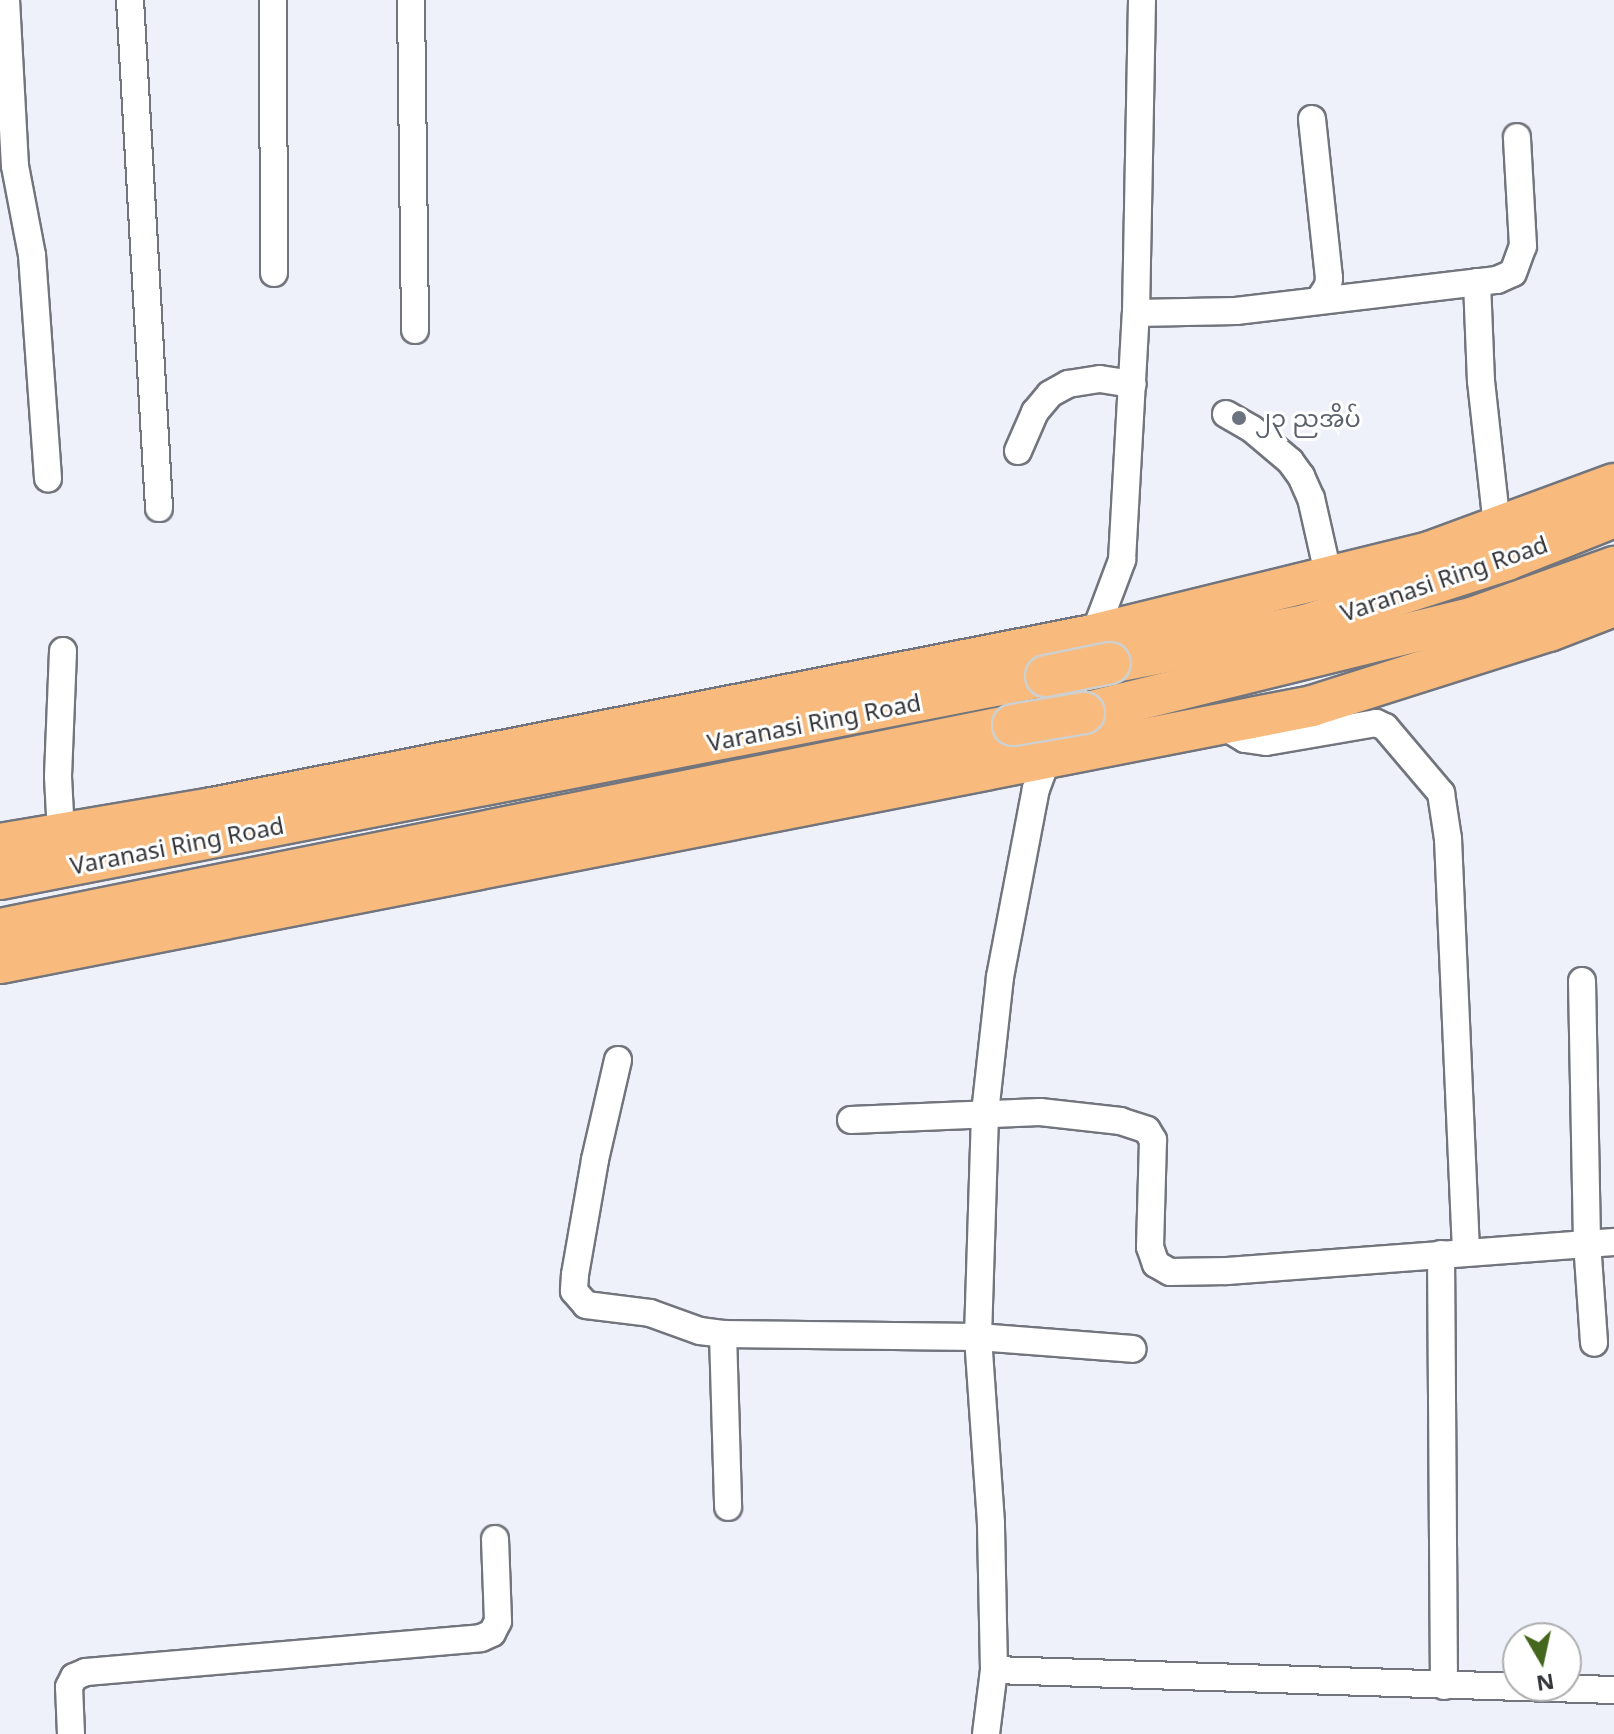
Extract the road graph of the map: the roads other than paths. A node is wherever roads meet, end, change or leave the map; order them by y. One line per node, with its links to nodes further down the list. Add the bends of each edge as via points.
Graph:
1 (6, 0): 16 (street, via 15,166 32,255)
2 (130, 0): 18 (street)
3 (273, 0): 8 (street)
4 (411, 0): 12 (street)
5 (1142, 0): 11 (street)
6 (1312, 119): 10 (street, via 1329,278)
7 (1517, 137): 9 (street, via 1521,259 1513,273)
8 (274, 273)
9 (1477, 282): 10 (street); 20 (street, via 1481,381)
10 (1319, 300): 11 (street, via 1236,311)
11 (1136, 313): 13 (street)
12 (415, 330)
13 (1133, 384): 15 (street, via 1083,380 1050,394 1035,412); 24 (street, via 1122,560)
14 (1226, 414): 22 (street, via 1271,445 1301,476)
15 (1018, 451)
16 (48, 478)
17 (1614, 484): 20 (highway)
18 (159, 508)
19 (1614, 517): 24 (highway, Varanasi Ring Road, via 1507,560 1305,625)
20 (1497, 527): 22 (highway, via 1429,552)
21 (1614, 567): 31 (highway, Varanasi Ring Road, bridge, via 1474,617 1084,713)
22 (1329, 578): 24 (highway)
23 (1614, 606): 26 (highway, via 1312,706)
24 (1101, 649): 27 (street); 28 (highway); 30 (highway, Varanasi Ring Road, bridge, via 1046,676)
25 (63, 651): 28 (street)
26 (1220, 724): 27 (highway); 39 (street, via 1245,739 1266,742 1376,723 1441,793 1448,839)
27 (1047, 759): 32 (highway); 35 (street, via 1036,789 1000,977)
28 (61, 834): 29 (highway)
29 (0, 844)
30 (0, 879)
31 (0, 929)
32 (0, 963)
33 (1582, 981): 37 (street)
34 (618, 1060): 40 (street, via 574,1291 586,1305 650,1313)
35 (985, 1113): 36 (street); 39 (street, via 1040,1112 1120,1121 1147,1130 1153,1140 1150,1247 1156,1264 1170,1272); 41 (street)
36 (851, 1120)
37 (1587, 1242): 38 (street); 39 (street); 42 (street)
38 (1614, 1242)
39 (1454, 1253): 47 (street)
40 (723, 1334): 41 (street); 44 (street)
41 (978, 1337): 43 (street); 46 (street, via 991,1523)
42 (1594, 1343)
43 (1133, 1349)
44 (728, 1507)
45 (495, 1539): 49 (street, via 498,1621 492,1633 86,1672 74,1677 69,1687)
46 (994, 1670): 47 (street); 50 (street)
47 (1444, 1686): 48 (street)
48 (1614, 1690)
49 (71, 1734)
50 (986, 1734)

